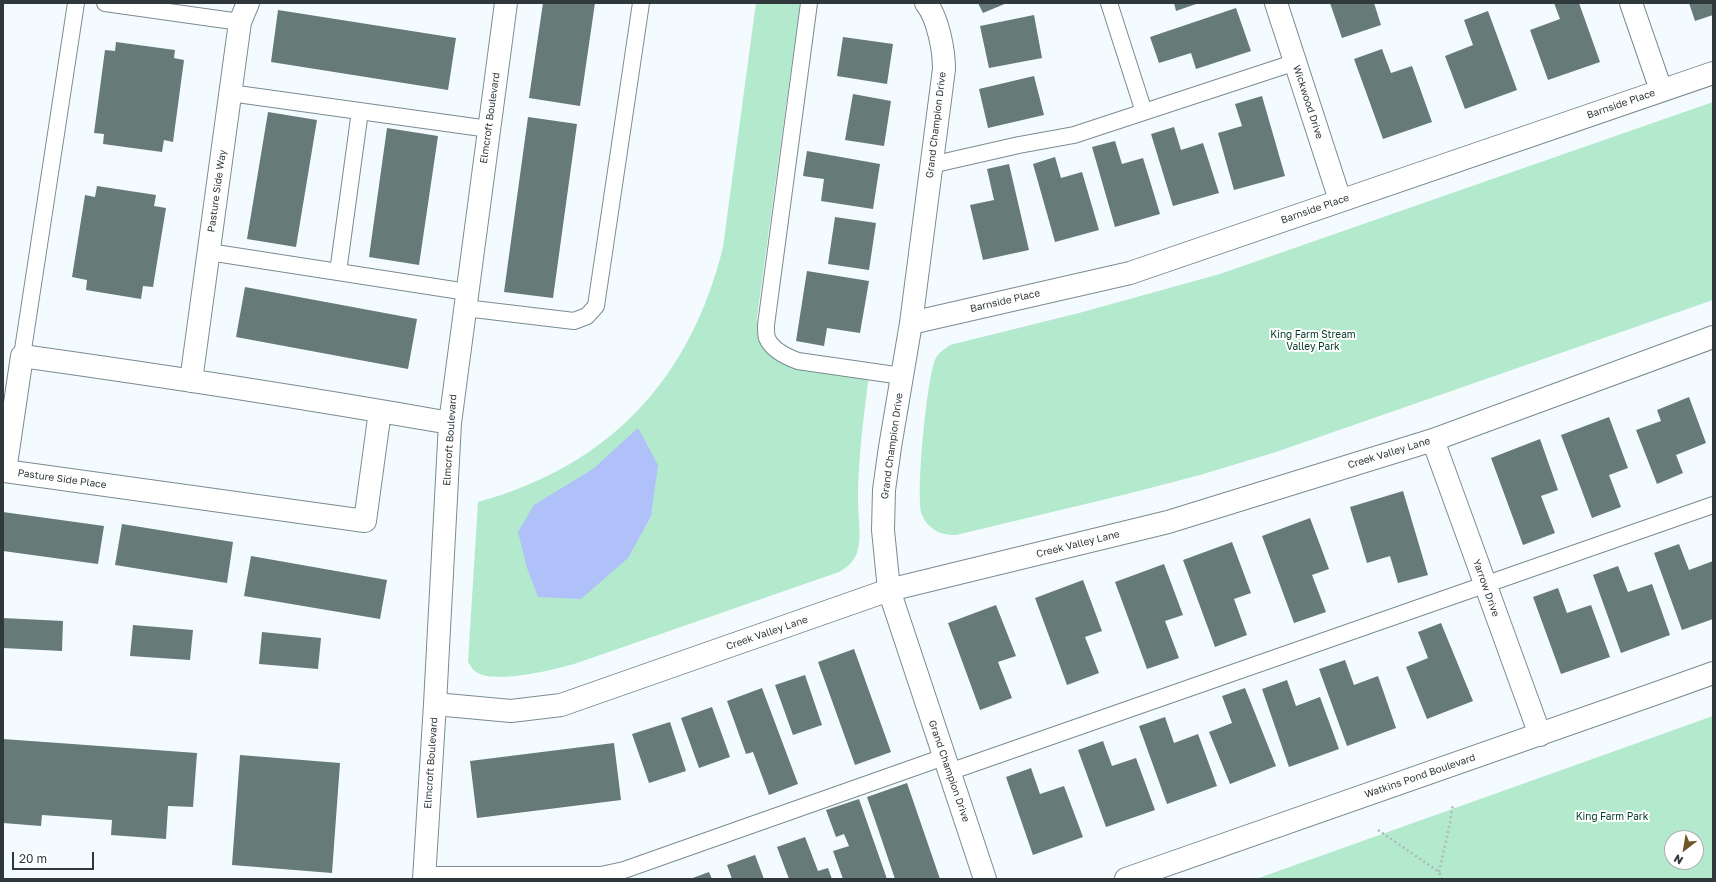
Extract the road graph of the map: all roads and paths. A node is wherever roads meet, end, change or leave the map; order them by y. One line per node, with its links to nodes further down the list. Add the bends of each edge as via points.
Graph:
1 (76, 3): 25 (lane)
2 (105, 3): 10 (lane)
3 (506, 3): 17 (street, Elmcroft Boulevard)
4 (641, 3): 22 (lane, via 596,306 586,316 574,321)
5 (809, 3): 26 (lane, via 766,325 768,339 779,352 798,361)
6 (926, 3): 18 (street, Grand Champion Drive, via 944,54)
7 (1109, 3): 16 (lane)
8 (1276, 3): 11 (street, Wickwood Drive)
9 (1631, 3): 13 (street)
10 (244, 13): 14 (street, Pasture Side Way)
11 (1296, 62): 16 (lane); 19 (street, Wickwood Drive)
12 (1713, 73): 13 (street, Barnside Place)
13 (1661, 90): 19 (street, Barnside Place)
14 (230, 93): 15 (lane); 20 (street, Pasture Side Way)
15 (360, 111): 17 (lane); 21 (lane)
16 (1144, 112): 18 (lane, via 1074,135)
17 (489, 130): 22 (street, Elmcroft Boulevard)
18 (931, 165): 23 (street, Grand Champion Drive)
19 (1340, 200): 23 (street, Barnside Place, via 1130,273)
20 (209, 252): 21 (lane); 27 (street, Pasture Side Way)
21 (338, 272): 22 (lane)
22 (466, 300): 29 (street, Elmcroft Boulevard)
23 (911, 323): 26 (street, Grand Champion Drive)
24 (1713, 338): 30 (street, Creek Valley Lane)
25 (22, 356): 27 (street); 28 (street, Pasture Side Place, via 5,471 365,522)
26 (902, 376): 33 (street, Grand Champion Drive, via 884,490 883,530)
27 (191, 381): 28 (street)
28 (380, 411): 29 (street)
29 (450, 423): 35 (street, Elmcroft Boulevard)
30 (1433, 440): 32 (street, Yarrow Drive); 33 (street, Creek Valley Lane, via 1168,522)
31 (1713, 504): 32 (lane)
32 (1485, 584): 36 (street, Yarrow Drive); 37 (lane)
33 (889, 590): 35 (street, Creek Valley Lane, via 561,705 511,711); 37 (street, Grand Champion Drive)
34 (1713, 673): 36 (street, Watkins Pond Boulevard)
35 (436, 704): 41 (street, Elmcroft Boulevard)
36 (1540, 735): 43 (street, Watkins Pond Boulevard)
37 (946, 764): 41 (lane, via 624,870 601,875); 42 (street, Grand Champion Drive)
38 (1453, 804): 40 (path)
39 (1378, 830): 40 (path)
40 (1440, 872): 44 (path)
41 (424, 877)
42 (985, 879)
43 (1126, 879)
44 (1442, 879)

